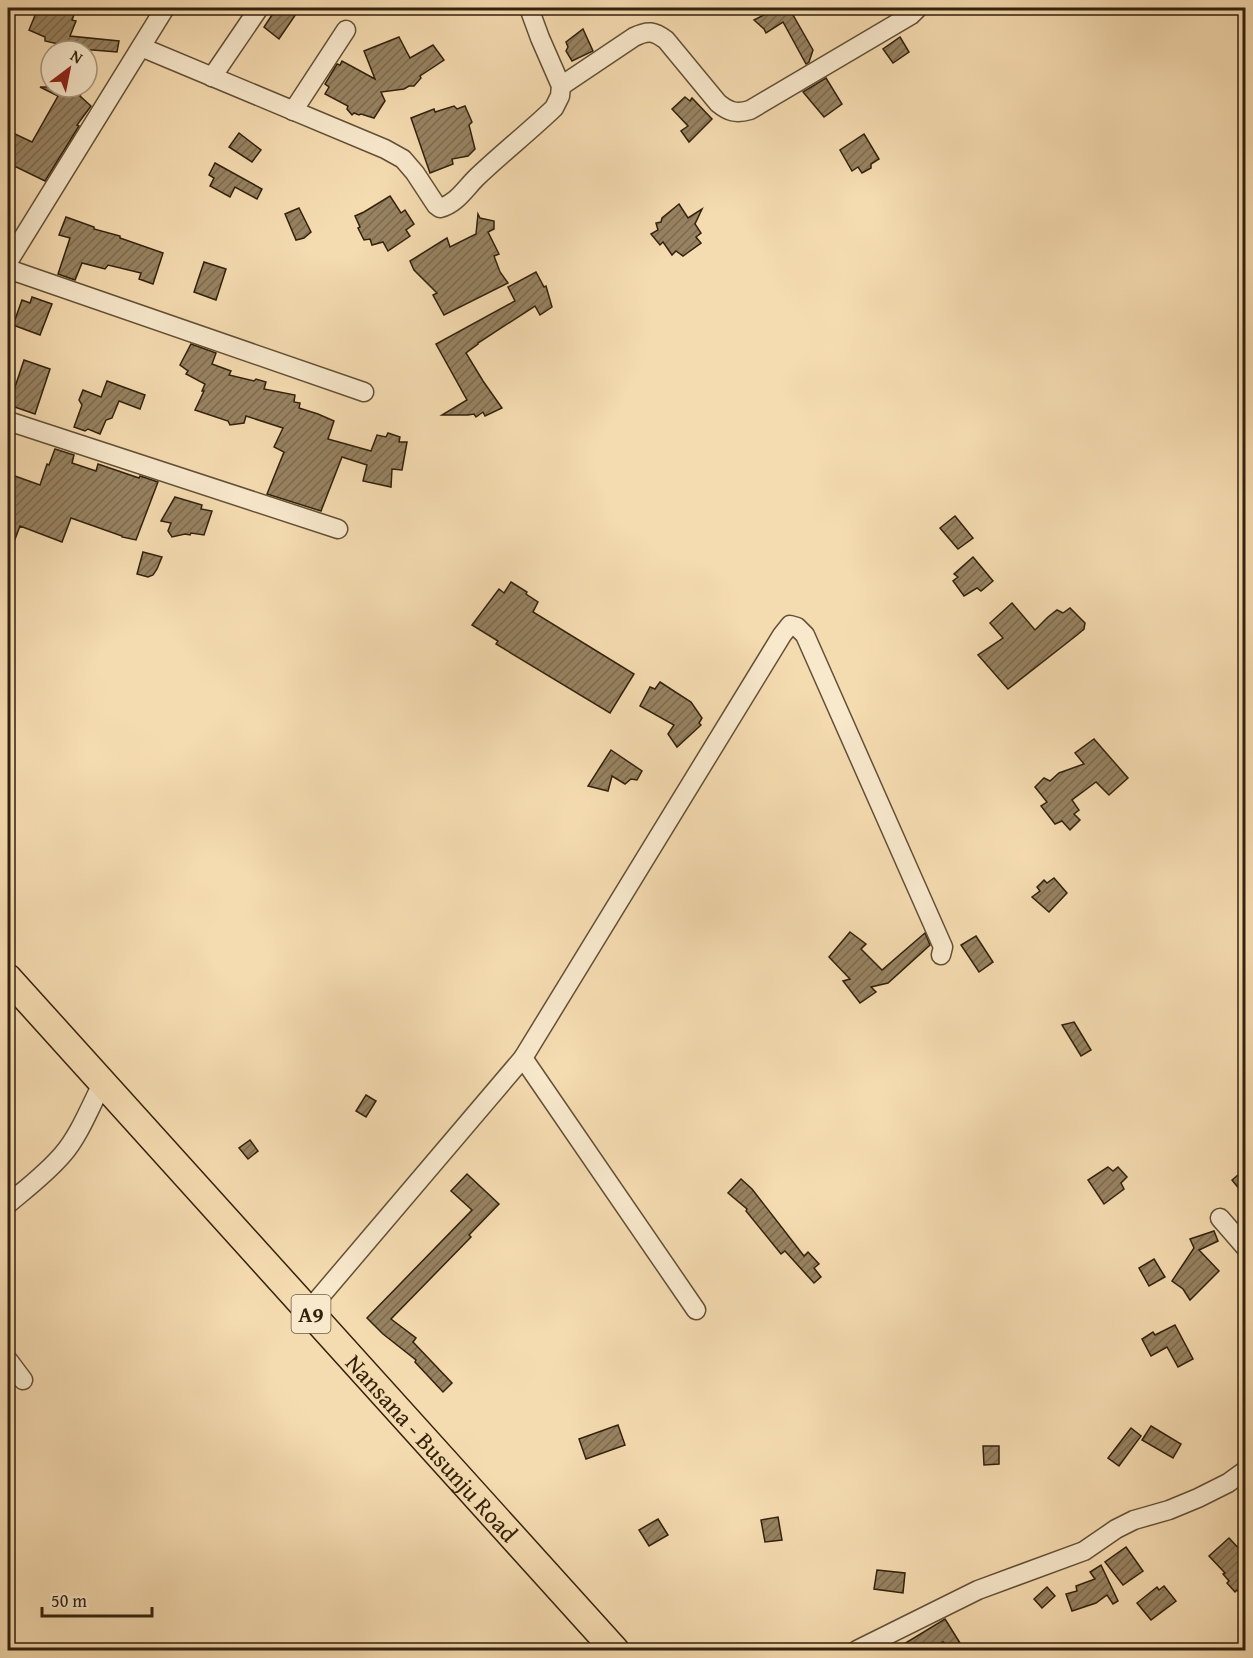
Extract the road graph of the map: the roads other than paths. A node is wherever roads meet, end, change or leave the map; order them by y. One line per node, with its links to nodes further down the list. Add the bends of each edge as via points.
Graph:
1 (165, 8): 6 (street)
2 (259, 8): 7 (street)
3 (529, 8): 8 (street)
4 (918, 8): 8 (street, via 740,113 718,103 666,40 652,32 642,32)
5 (346, 30): 9 (street)
6 (141, 47): 7 (street); 10 (street)
7 (212, 77): 9 (street)
8 (561, 86): 9 (street, via 554,108 459,197 440,208 403,159)
9 (293, 111)
10 (8, 262)
11 (8, 269): 12 (street)
12 (363, 392)
13 (8, 421): 14 (street)
14 (338, 529)
15 (941, 955): 17 (street, via 943,947 805,635 790,625)
16 (8, 978): 18 (main road, Nansana - Busunju Road / A9)
17 (523, 1058): 22 (street); 23 (street)
18 (102, 1084): 19 (street, via 64,1152); 23 (main road, Nansana - Busunju Road / A9)
19 (8, 1204)
20 (1220, 1218): 21 (street)
21 (1245, 1248)
22 (696, 1310)
23 (308, 1311): 27 (main road, Nansana - Busunju Road / A9)
24 (8, 1360): 25 (street)
25 (23, 1380)
26 (1245, 1470): 28 (street, via 1198,1498 1116,1529 1084,1551 978,1590)
27 (615, 1650)
28 (857, 1650)

